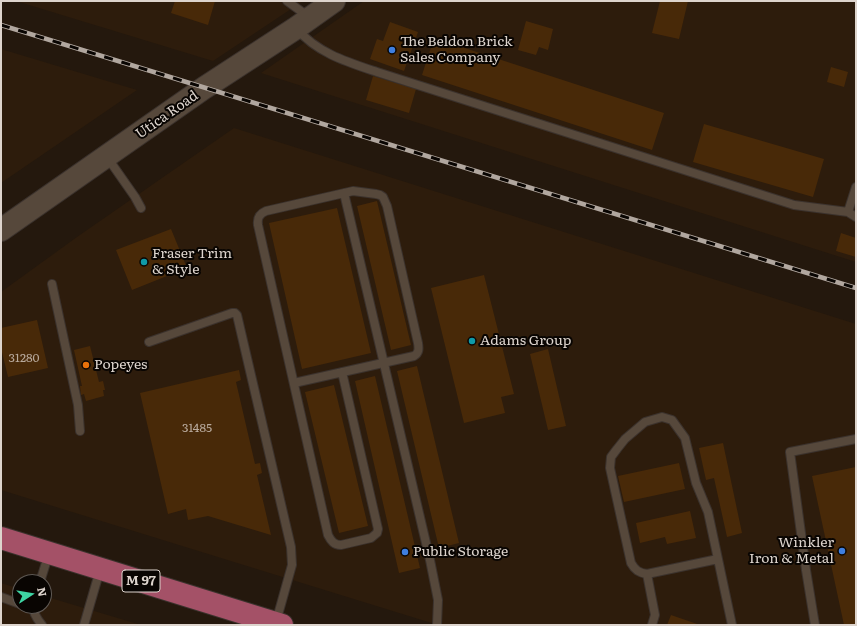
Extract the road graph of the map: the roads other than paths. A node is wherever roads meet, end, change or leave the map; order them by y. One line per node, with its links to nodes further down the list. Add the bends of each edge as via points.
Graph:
1 (287, 1): 3 (lane)
2 (334, 1): 3 (main road, Utica Road)
3 (303, 23): 4 (main road, Utica Road); 8 (lane, via 303,36 341,60 794,206)
4 (104, 153): 7 (lane); 10 (main road, Utica Road)
5 (856, 187): 8 (lane)
6 (344, 193): 13 (lane); 13 (lane, via 353,191 376,194 383,197 387,206 419,348 414,356); 15 (lane, via 266,211 259,216)
7 (141, 208)
8 (848, 212): 9 (lane)
9 (856, 217)
10 (1, 230)
11 (52, 284): 16 (lane, via 78,405)
12 (149, 342): 27 (lane, via 232,313 236,315 291,547 292,565)
13 (384, 362): 14 (lane); 30 (lane, via 430,560 438,600)
14 (342, 372): 15 (lane); 15 (lane, via 378,529 371,538 348,543 337,545 328,535)
15 (294, 382)
16 (80, 432)
17 (856, 439): 33 (lane, via 790,452)
18 (1, 538): 19 (main road, M 97)
19 (49, 552): 21 (main road, M 97); 22 (lane)
20 (718, 559): 23 (lane); 23 (lane, via 708,512 696,483 684,438 672,420 662,417 645,422 625,439 611,457 610,468 631,563 637,571); 32 (lane)
21 (100, 569): 27 (main road, M 97); 29 (lane)
22 (42, 574)
23 (646, 574): 31 (lane, via 655,616)
24 (1, 597): 25 (lane)
25 (12, 601)
26 (35, 614): 28 (lane)
27 (279, 624)
28 (42, 625)
29 (84, 625)
30 (437, 625)
31 (652, 625)
32 (732, 625)
33 (815, 625)

